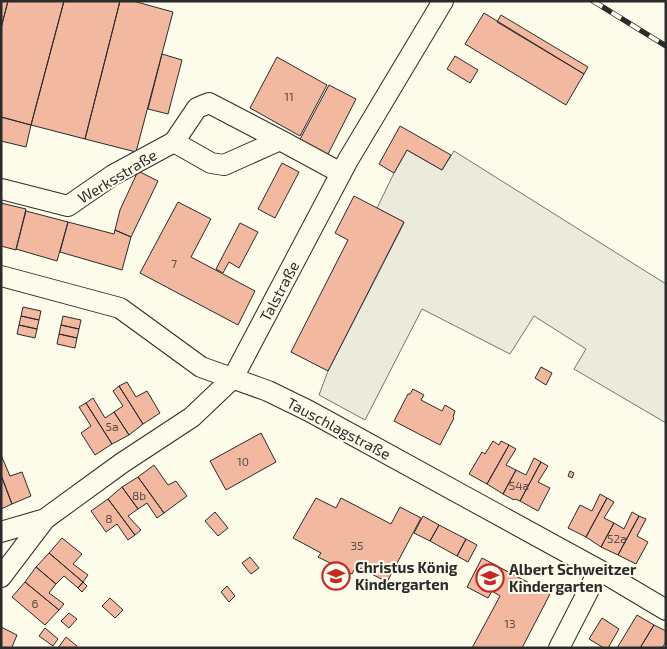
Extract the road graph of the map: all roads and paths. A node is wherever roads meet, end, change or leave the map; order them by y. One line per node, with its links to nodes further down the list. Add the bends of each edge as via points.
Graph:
1 (443, 1): 4 (street, Talstraße)
2 (280, 140): 3 (street, Werksstraße, via 224,166 210,163); 3 (street, Werksstraße, via 209,103 197,108); 4 (street, Werksstraße)
3 (174, 142): 5 (street, Werksstraße, via 113,175 68,206)
4 (341, 174): 7 (street, Talstraße)
5 (1, 189)
6 (1, 276): 7 (street, Tauschlagstraße, via 120,308 201,367)
7 (232, 378): 8 (street, Talstraße, via 192,418 122,463); 10 (street, Tauschlagstraße, via 310,411)
8 (45, 519): 9 (street, Talstraße); 11 (street, Talstraße)
9 (1, 532)
10 (599, 570): 12 (street, Tauschlagstraße); 13 (street)
11 (1, 578)
12 (666, 610)
13 (559, 648)

